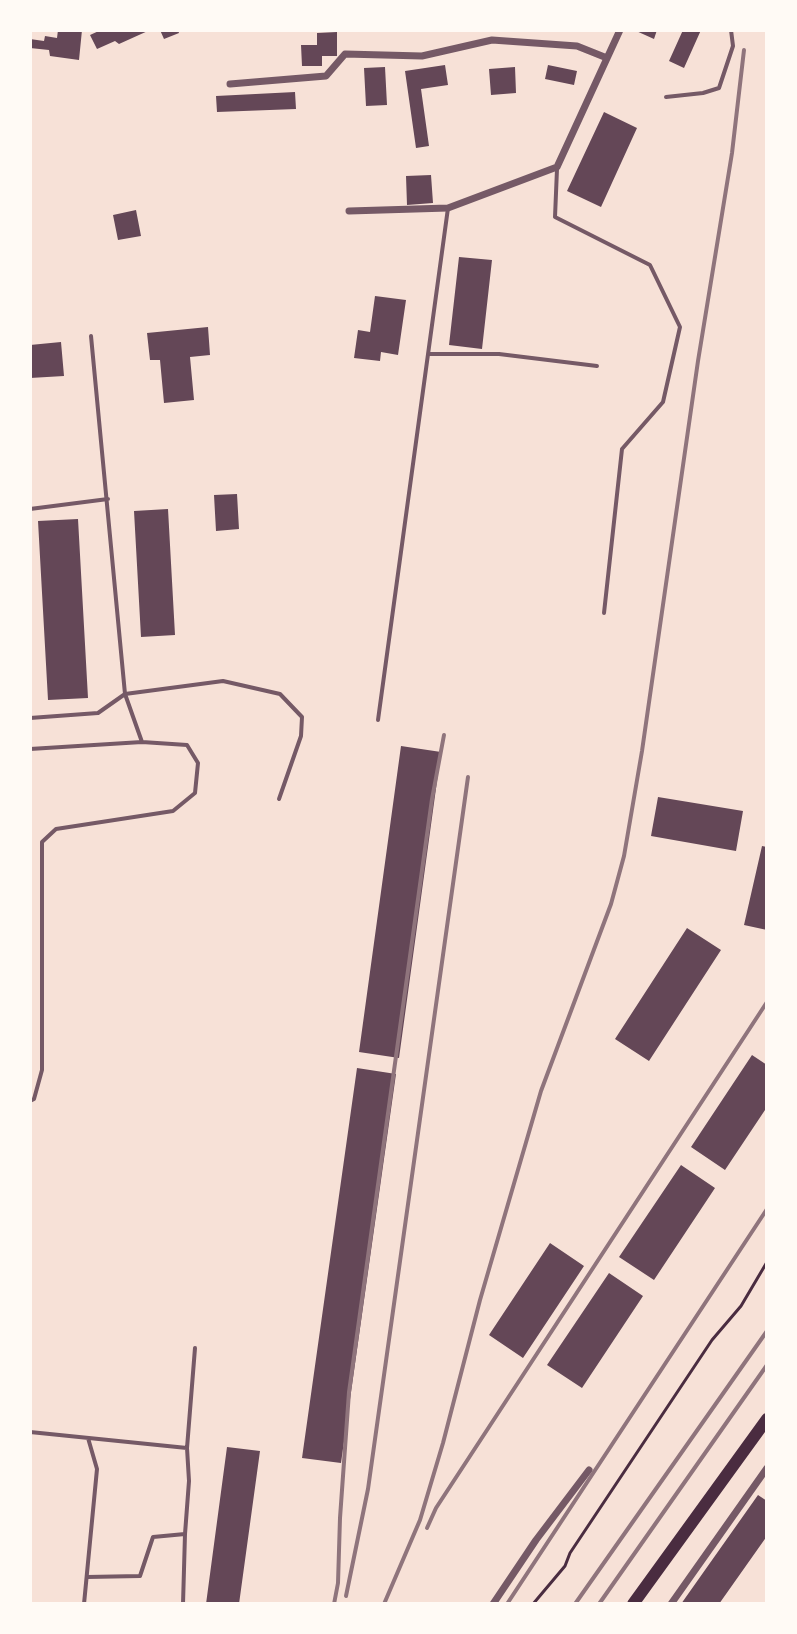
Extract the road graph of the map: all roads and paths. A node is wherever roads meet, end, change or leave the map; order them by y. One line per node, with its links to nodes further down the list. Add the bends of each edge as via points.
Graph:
1 (620, 30): 3 (street)
2 (731, 30): 5 (lane, via 733,46 719,88)
3 (607, 58): 4 (street, via 577,46 492,40 422,56 345,54 326,76); 6 (street)
4 (230, 84)
5 (666, 97)
6 (557, 167): 7 (street); 14 (lane, via 555,217 650,265 680,327 663,402 622,449)
7 (448, 208): 8 (street); 10 (lane)
8 (349, 211)
9 (91, 336): 12 (lane)
10 (429, 354): 11 (lane, via 499,354); 17 (lane)
11 (597, 366)
12 (108, 499): 13 (lane); 15 (lane)
13 (30, 509)
14 (604, 613)
15 (125, 694): 16 (lane, via 98,713); 18 (lane); 20 (lane, via 223,681 280,694 302,717 301,736)
16 (30, 718)
17 (378, 720)
18 (142, 742): 19 (lane); 21 (lane, via 187,745 198,763 195,793 173,811 56,829 42,842 42,1070)
19 (30, 749)
20 (279, 799)
21 (30, 1101)
22 (767, 1262): 35 (path, via 565,1566)
23 (195, 1348): 27 (lane)
24 (767, 1419): 36 (highway)
25 (30, 1432): 26 (lane)
26 (88, 1438): 27 (lane); 31 (lane, via 97,1469)
27 (187, 1448): 30 (lane)
28 (767, 1468): 37 (street)
29 (589, 1470): 34 (street)
30 (185, 1534): 31 (lane, via 153,1537 140,1576); 33 (lane)
31 (87, 1577): 32 (lane)
32 (84, 1604)
33 (183, 1604)
34 (493, 1604)
35 (533, 1604)
36 (633, 1604)
37 (671, 1604)

